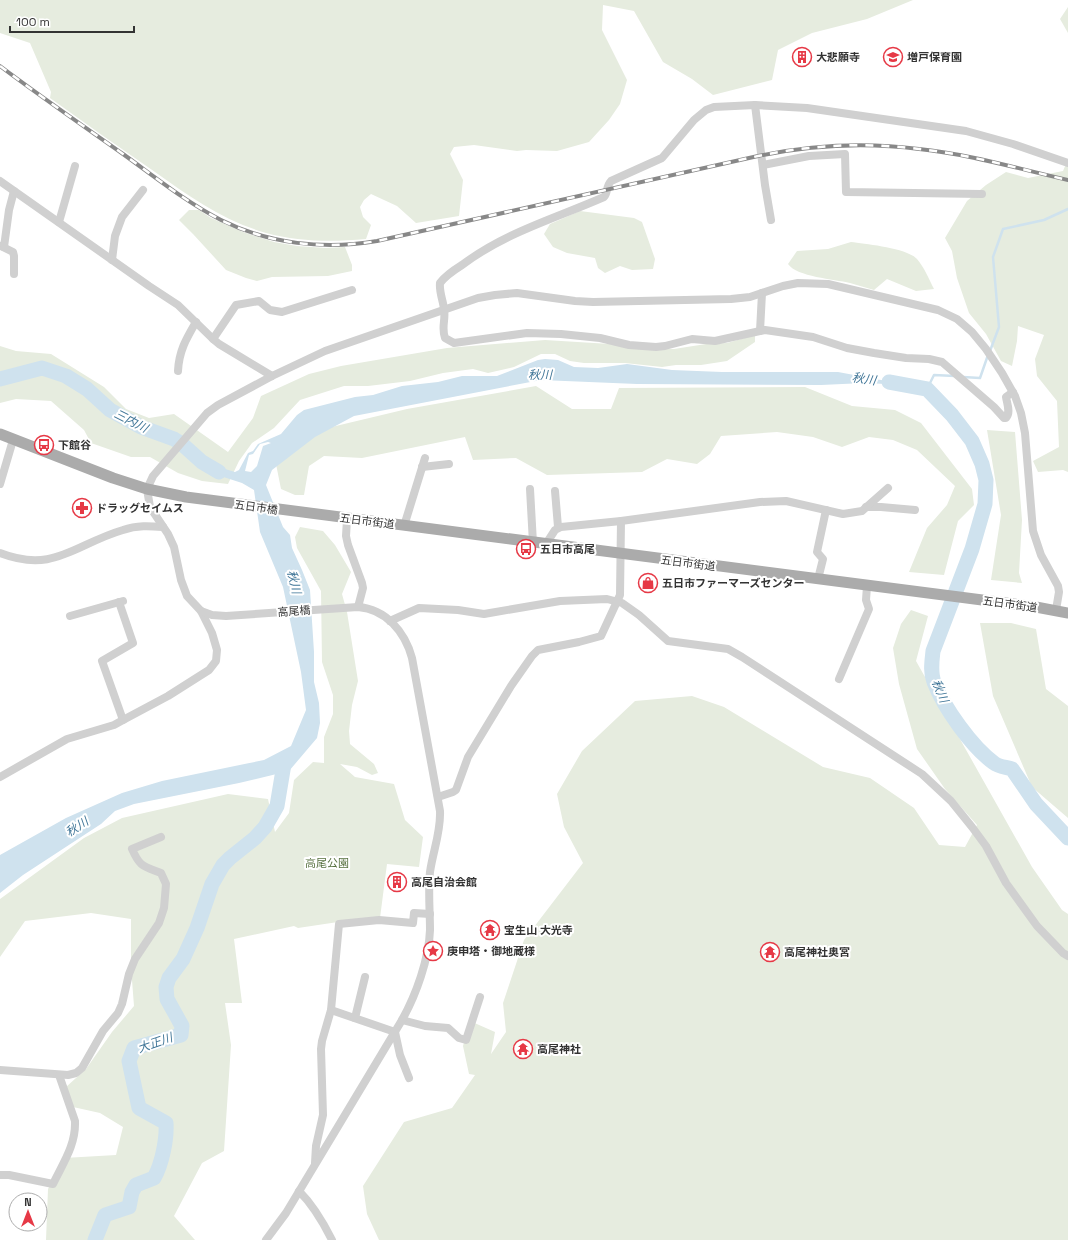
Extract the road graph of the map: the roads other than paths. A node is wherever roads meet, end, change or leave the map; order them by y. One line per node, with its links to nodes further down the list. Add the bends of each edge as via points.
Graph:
1 (755, 105): 2 (street, via 807,108 966,131); 3 (street); 16 (street, via 714,107 706,110 694,120 666,155 610,182 604,197 509,236 481,251 440,283)
2 (1068, 163)
3 (763, 165): 8 (street, via 809,156 845,154 846,192); 9 (street)
4 (76, 166): 10 (street)
5 (0, 181): 6 (street)
6 (14, 190): 10 (street); 11 (street)
7 (143, 190): 12 (street, via 122,217 115,236)
8 (982, 194)
9 (771, 220)
10 (60, 222): 12 (street)
11 (2, 246): 13 (street, via 13,252)
12 (112, 260): 17 (street, via 178,305)
13 (14, 274)
14 (352, 290): 19 (street, via 282,312 270,310 259,301 236,305)
15 (762, 293): 16 (street, via 731,300 601,302 512,293 482,297); 18 (street); 22 (street, via 790,284 820,283 943,312 963,323 978,338)
16 (445, 309): 18 (street, via 445,338 454,342 527,333 600,338 629,345 656,347 692,338 715,341); 21 (street, via 325,351)
17 (196, 322): 19 (street); 20 (street, via 183,346)
18 (760, 331): 22 (street, via 812,337 847,348 942,362 994,406 1004,418 1009,413 1006,396)
19 (213, 339): 21 (street)
20 (178, 371)
21 (272, 376): 30 (street, via 207,413 151,479)
22 (1013, 392): 50 (street, via 1024,426 1033,531 1041,555 1060,592)
23 (0, 434): 24 (main road)
24 (13, 440): 28 (street); 30 (main road, via 100,474)
25 (425, 458): 27 (street)
26 (450, 464): 27 (street)
27 (422, 467): 39 (street)
28 (0, 484)
29 (888, 488): 33 (street)
30 (147, 489): 36 (main road, 五日市橋, via 203,500); 40 (street, via 150,507)
31 (530, 489): 42 (street)
32 (555, 491): 41 (street)
33 (866, 507): 34 (street, via 862,511 843,514); 35 (street)
34 (826, 510): 38 (street, via 786,501 760,502); 46 (street, via 817,552 823,559)
35 (915, 510)
36 (308, 514): 37 (main road, 五日市街道)
37 (347, 518): 39 (main road, 五日市街道); 49 (street, via 348,545 363,588)
38 (621, 521): 41 (street); 45 (street)
39 (404, 526): 42 (main road, 五日市街道)
40 (163, 527): 44 (street, via 137,526 44,560 29,561); 51 (street, via 174,547 184,591)
41 (558, 528): 43 (street)
42 (533, 543): 43 (main road, 五日市街道)
43 (546, 544): 45 (main road, 五日市街道)
44 (0, 553)
45 (621, 554): 46 (main road, 五日市街道); 48 (street, via 620,595)
46 (818, 579): 47 (main road, 五日市街道)
47 (867, 586): 50 (main road, 五日市街道); 55 (street, via 866,600 869,608)
48 (617, 602): 54 (street, via 607,599 560,601 484,614 420,608); 58 (street, via 601,636 538,650 532,656 468,757 456,790); 61 (street, via 638,615 668,641 728,649 922,774 951,800 986,846 1006,883 1036,926)
49 (358, 607): 51 (street, 高尾橋, via 216,616); 54 (street, via 373,611)
50 (1056, 610): 52 (main road, 五日市街道)
51 (201, 611): 56 (street, via 217,650 214,665 168,696)
52 (1068, 613)
53 (70, 616): 56 (street, via 121,601 133,643 102,661)
54 (390, 621): 58 (street, via 405,638 412,658)
55 (839, 679)
56 (123, 720): 57 (street, via 67,740)
57 (0, 777)
58 (438, 797): 60 (street, via 440,816 430,871)
59 (161, 837): 69 (street, via 132,849 138,863 161,873 166,884 164,908 159,923 135,959 118,1013 103,1031 82,1068 76,1073)
60 (430, 914): 64 (street, via 414,914 413,923 379,920 340,924); 66 (street, via 427,952 413,998)
61 (1068, 956)
62 (365, 977): 65 (street)
63 (480, 997): 66 (street, via 466,1040 459,1038 448,1028)
64 (331, 1010): 65 (street); 71 (street, via 321,1049 322,1116 316,1146)
65 (355, 1018): 67 (street)
66 (402, 1020): 67 (street)
67 (395, 1032): 70 (street); 71 (street)
68 (0, 1070): 69 (street)
69 (59, 1075): 72 (street, via 75,1121 75,1136 53,1184)
70 (409, 1078)
71 (316, 1164): 73 (street)
72 (0, 1175)
73 (299, 1191): 74 (street); 75 (street, via 316,1211)
74 (266, 1240)
75 (332, 1240)

